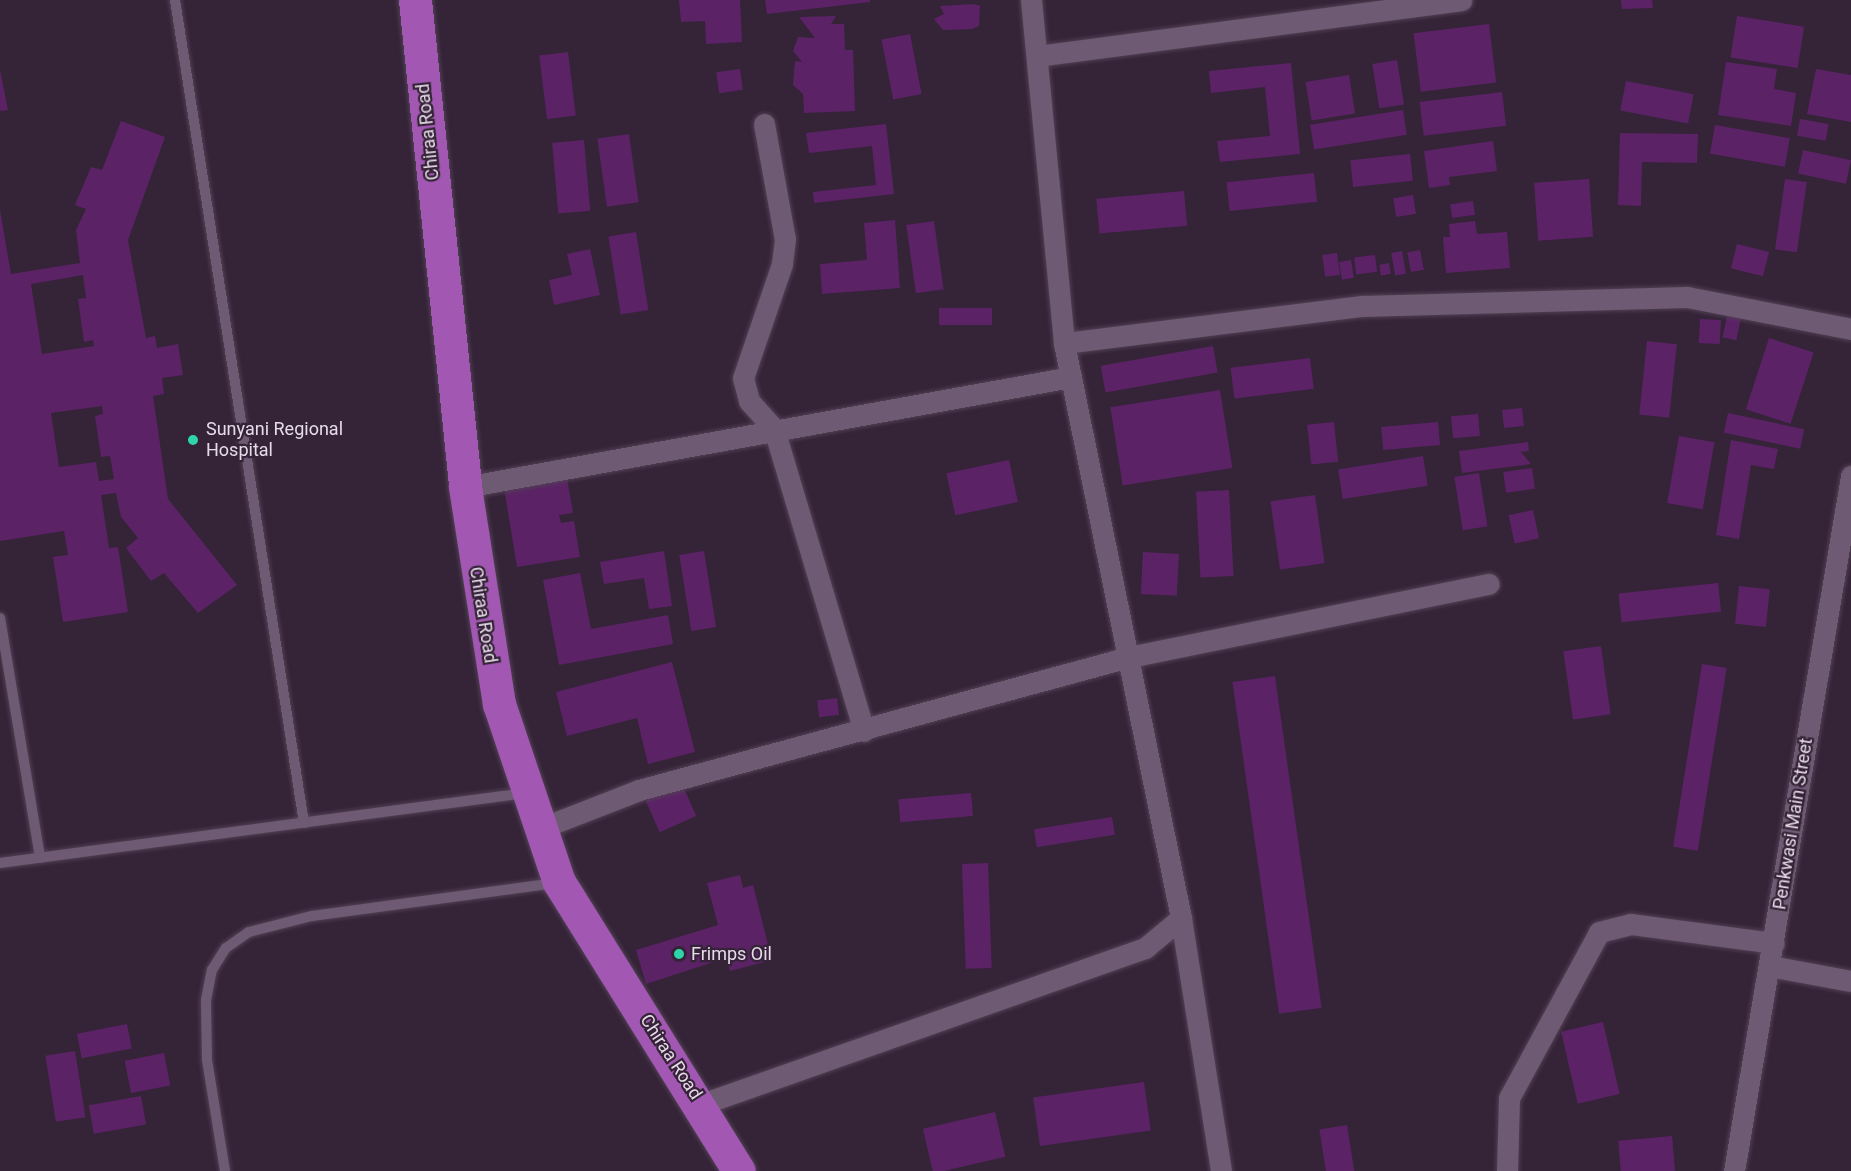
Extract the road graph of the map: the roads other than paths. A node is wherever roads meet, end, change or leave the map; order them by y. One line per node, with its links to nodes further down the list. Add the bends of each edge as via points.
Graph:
1 (175, 0): 19 (lane)
2 (415, 0): 13 (highway, Chiraa Road)
3 (1013, 0): 5 (street)
4 (1461, 0): 6 (street)
5 (1031, 7): 6 (street)
6 (1037, 56): 9 (street)
7 (764, 124): 11 (street, via 785,239 782,264 743,378 748,401)
8 (1851, 329): 9 (street, via 1687,297 1362,306)
9 (1064, 343): 10 (street)
10 (1071, 377): 11 (street); 16 (street)
11 (774, 429): 13 (street); 17 (street)
12 (1851, 476): 25 (street, Penkwasi Main Street)
13 (465, 487): 18 (highway, Chiraa Road, via 499,704)
14 (1489, 584): 16 (street)
15 (0, 618): 21 (lane)
16 (1129, 657): 17 (street); 24 (street)
17 (864, 731): 20 (street, via 639,790)
18 (528, 793): 19 (lane); 20 (highway, Chiraa Road)
19 (304, 823): 21 (lane)
20 (539, 829): 23 (highway, Chiraa Road)
21 (40, 858): 22 (lane)
22 (0, 863)
23 (559, 882): 28 (highway, Chiraa Road); 29 (lane, via 312,916 249,933 226,948 212,970 206,1000 207,1060)
24 (1181, 918): 28 (street, via 1145,948); 31 (street)
25 (1774, 943): 26 (street, Penkwasi Main Street); 32 (street, via 1631,924 1599,932 1509,1098)
26 (1770, 966): 27 (street); 33 (street, Penkwasi Main Street)
27 (1851, 981)
28 (702, 1104): 30 (highway, Chiraa Road)
29 (225, 1171)
30 (739, 1171)
31 (1221, 1171)
32 (1507, 1171)
33 (1734, 1171)

